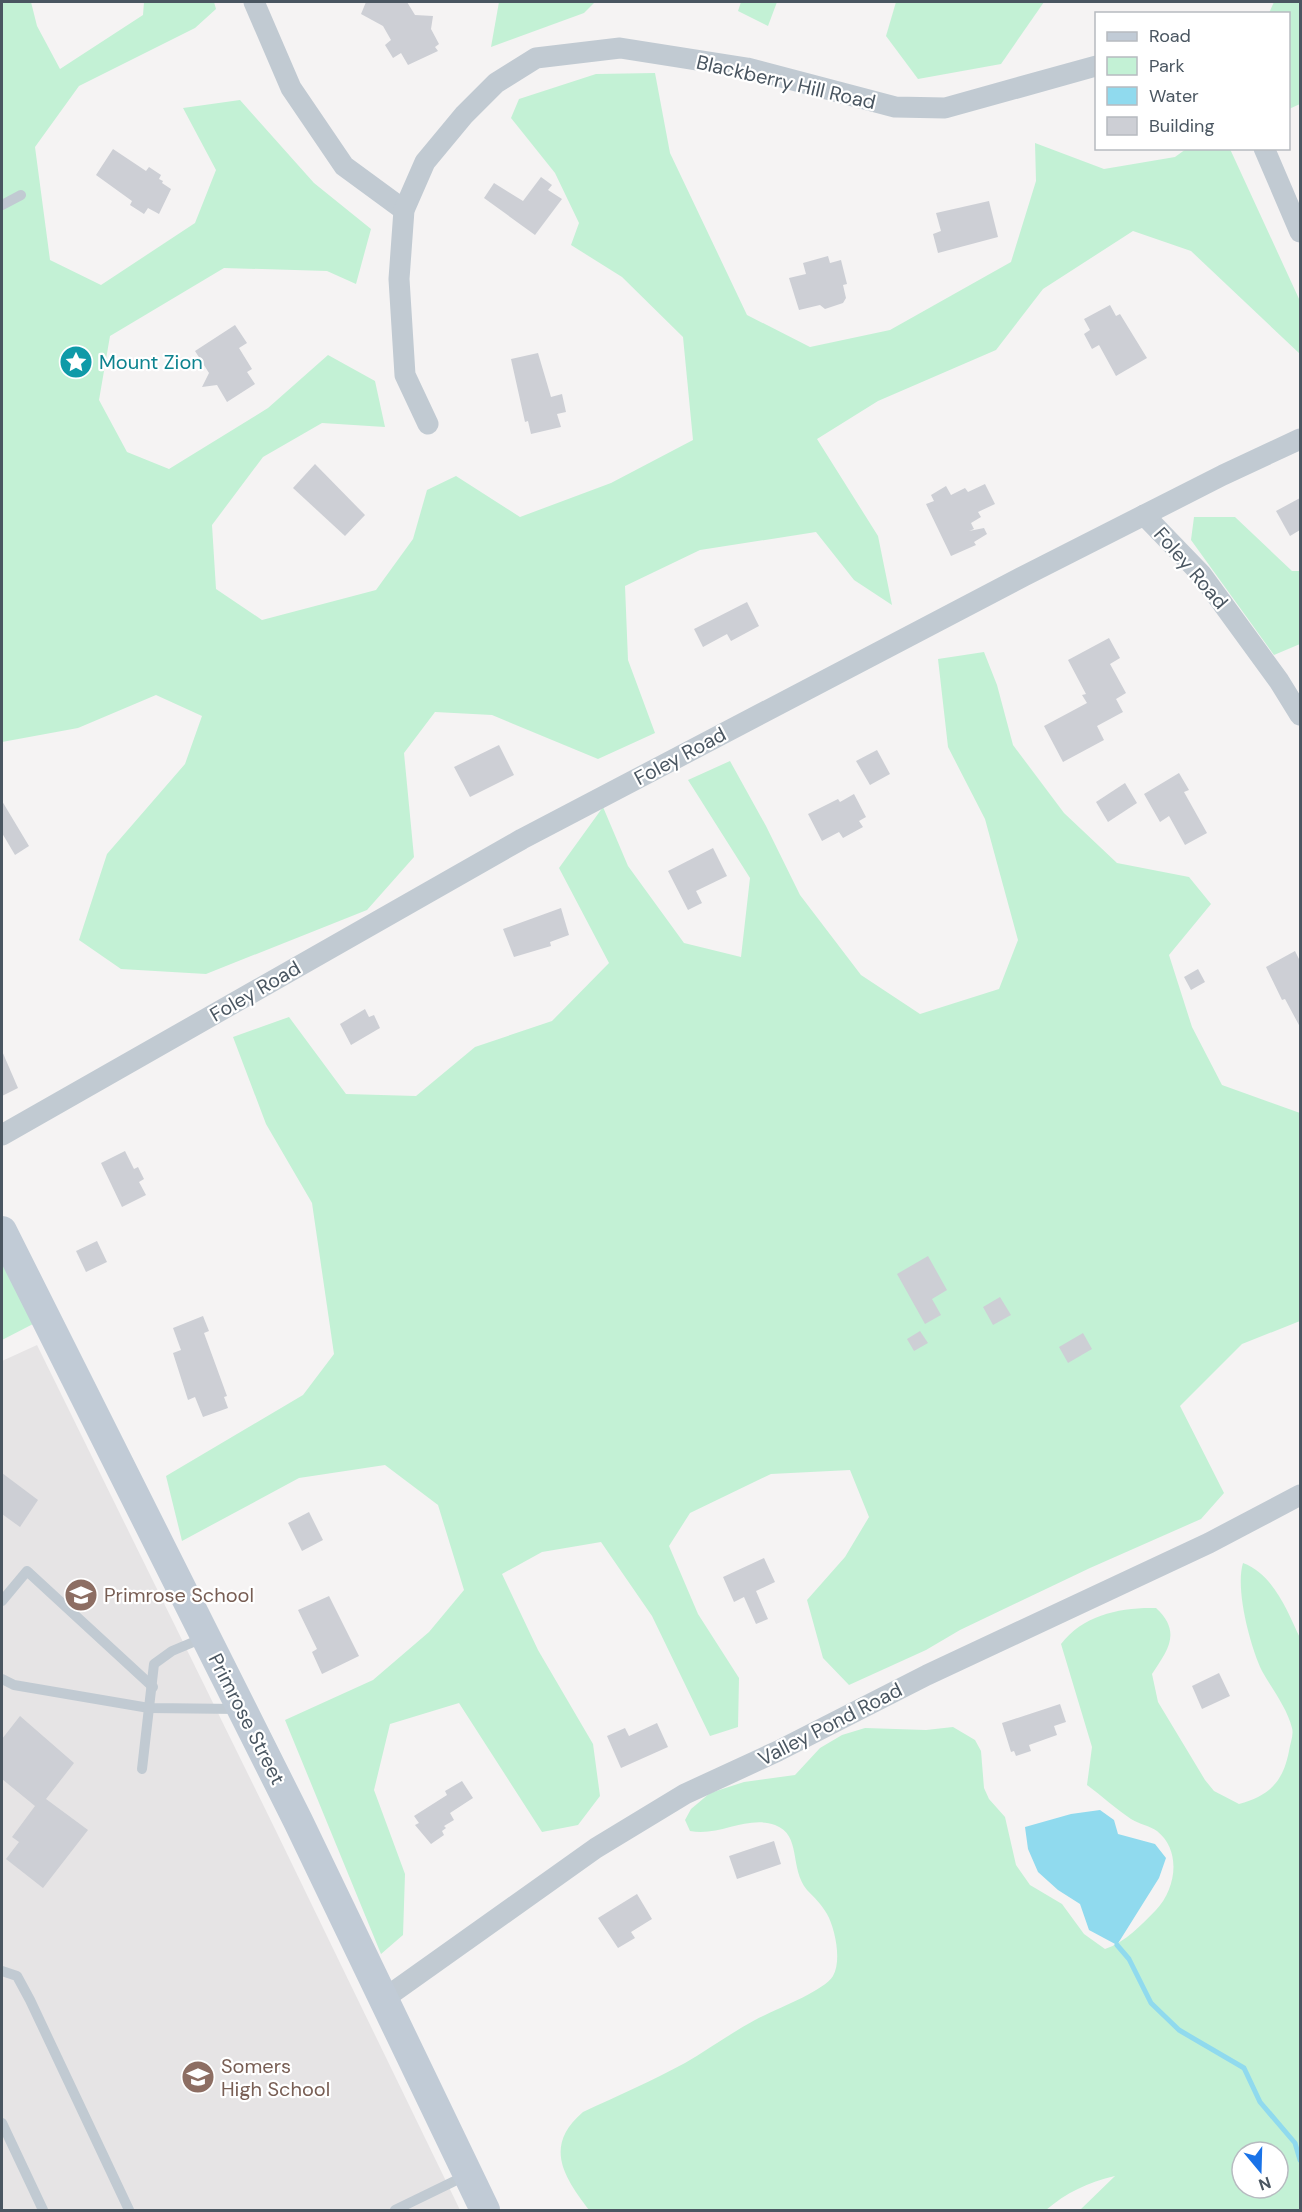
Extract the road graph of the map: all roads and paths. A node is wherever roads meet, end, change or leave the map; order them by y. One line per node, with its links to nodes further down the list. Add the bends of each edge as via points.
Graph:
1 (254, 2): 6 (street, via 291,88 344,166)
2 (1095, 66): 6 (street, Blackberry Hill Road, via 945,108 894,108 747,68 620,48 537,58 496,83 464,115 425,162)
3 (1265, 150): 7 (street)
4 (21, 195): 5 (lane)
5 (2, 205)
6 (404, 210): 8 (street, Blackberry Hill Road, via 399,279 405,375)
7 (1300, 232)
8 (428, 424)
9 (1300, 439): 10 (street)
10 (1144, 515): 11 (street, Foley Road, via 1201,574); 12 (street, Foley Road, via 522,840)
11 (1300, 715)
12 (2, 1135)
13 (2, 1231): 16 (main road, Primrose Street)
14 (1300, 1495): 23 (street, Valley Pond Road, via 1209,1543 927,1675 686,1794 596,1848)
15 (2, 1601): 18 (lane, via 27,1571)
16 (206, 1637): 18 (lane, via 172,1651 154,1664); 20 (main road, Primrose Street)
17 (2, 1679): 19 (lane, via 14,1685)
18 (153, 1688): 19 (lane)
19 (149, 1708): 20 (lane); 21 (lane)
20 (242, 1709): 23 (main road, Primrose Street)
21 (142, 1769)
22 (2, 1971): 27 (lane, via 17,1976 30,2000)
23 (385, 1998): 25 (main road, Primrose Street)
24 (2, 2123): 26 (lane)
25 (467, 2175): 28 (lane); 29 (main road, Primrose Street)
26 (43, 2211)
27 (129, 2211)
28 (395, 2211)
29 (485, 2211)

